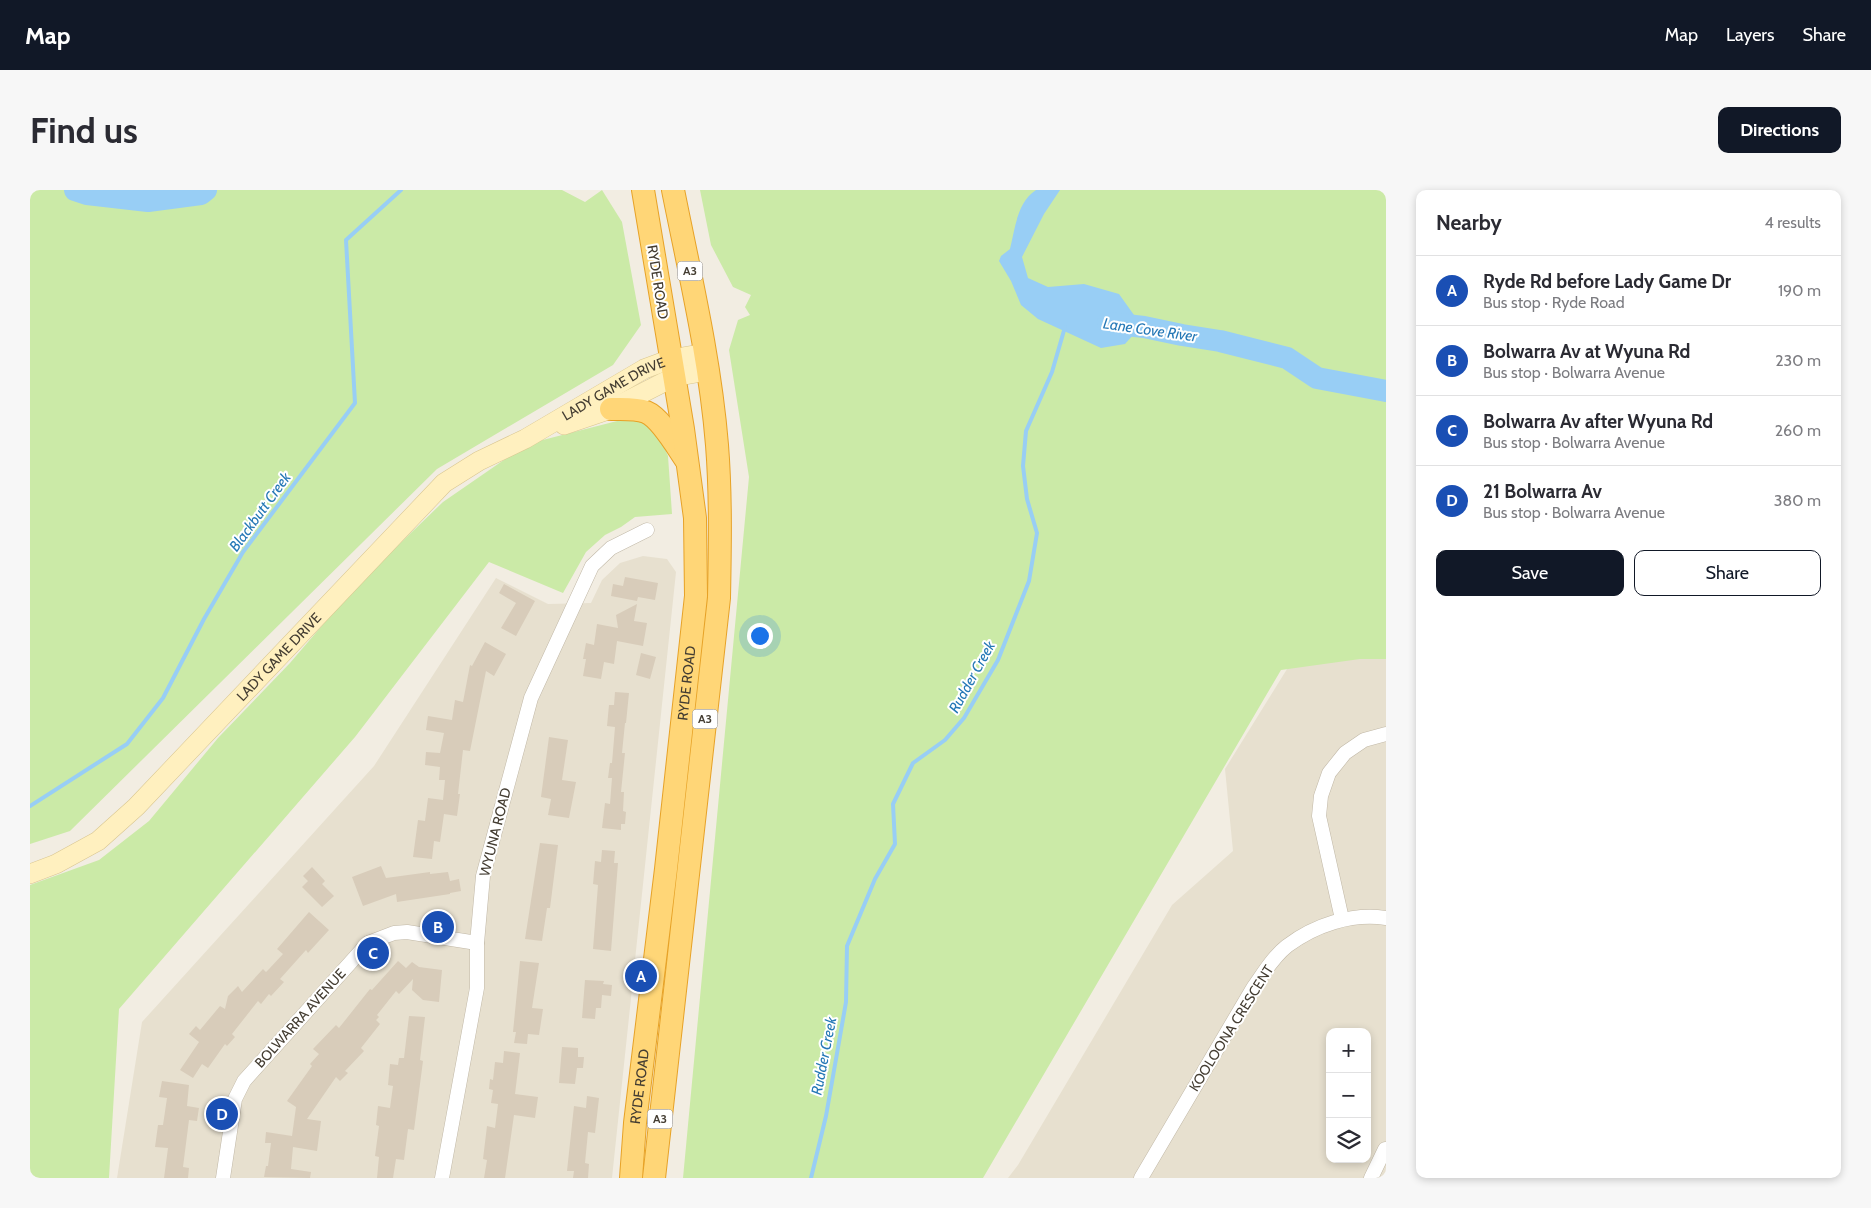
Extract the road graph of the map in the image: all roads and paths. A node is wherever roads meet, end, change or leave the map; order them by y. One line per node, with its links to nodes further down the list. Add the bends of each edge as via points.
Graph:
1 (643, 190): 4 (highway, RYDE ROAD / A3)
2 (673, 190): 3 (highway, RYDE ROAD / A3)
3 (706, 362): 4 (main road, LADY GAME DRIVE); 15 (highway, RYDE ROAD / A3, via 717,445 719,598)
4 (673, 368): 5 (main road, LADY GAME DRIVE); 6 (main road, LADY GAME DRIVE, via 644,369); 7 (highway, RYDE ROAD / A3)
5 (611, 409): 6 (main road, LADY GAME DRIVE); 7 (highway, via 628,408 655,417)
6 (525, 439): 10 (main road, LADY GAME DRIVE, via 479,461 444,483 136,807 98,841)
7 (688, 463): 18 (highway, RYDE ROAD / A3, via 696,518 696,596)
8 (646, 530): 13 (street, WYUNA ROAD, via 611,548 592,566 531,698 483,876)
9 (1386, 734): 12 (street, via 1364,740 1345,753 1329,773 1321,796 1320,816)
10 (30, 874)
11 (1386, 918): 12 (street, KOOLOONA CRESCENT)
12 (1342, 919): 19 (street, KOOLOONA CRESCENT, via 1313,930 1286,947 1265,969)
13 (477, 943): 16 (street, BOLWARRA AVENUE, via 407,932 394,933 368,943 244,1082 235,1099); 17 (street, WYUNA ROAD, via 477,988)
14 (1386, 1149): 20 (street)
15 (656, 1176)
16 (223, 1178)
17 (442, 1178)
18 (631, 1178)
19 (1141, 1178)
20 (1371, 1178)

